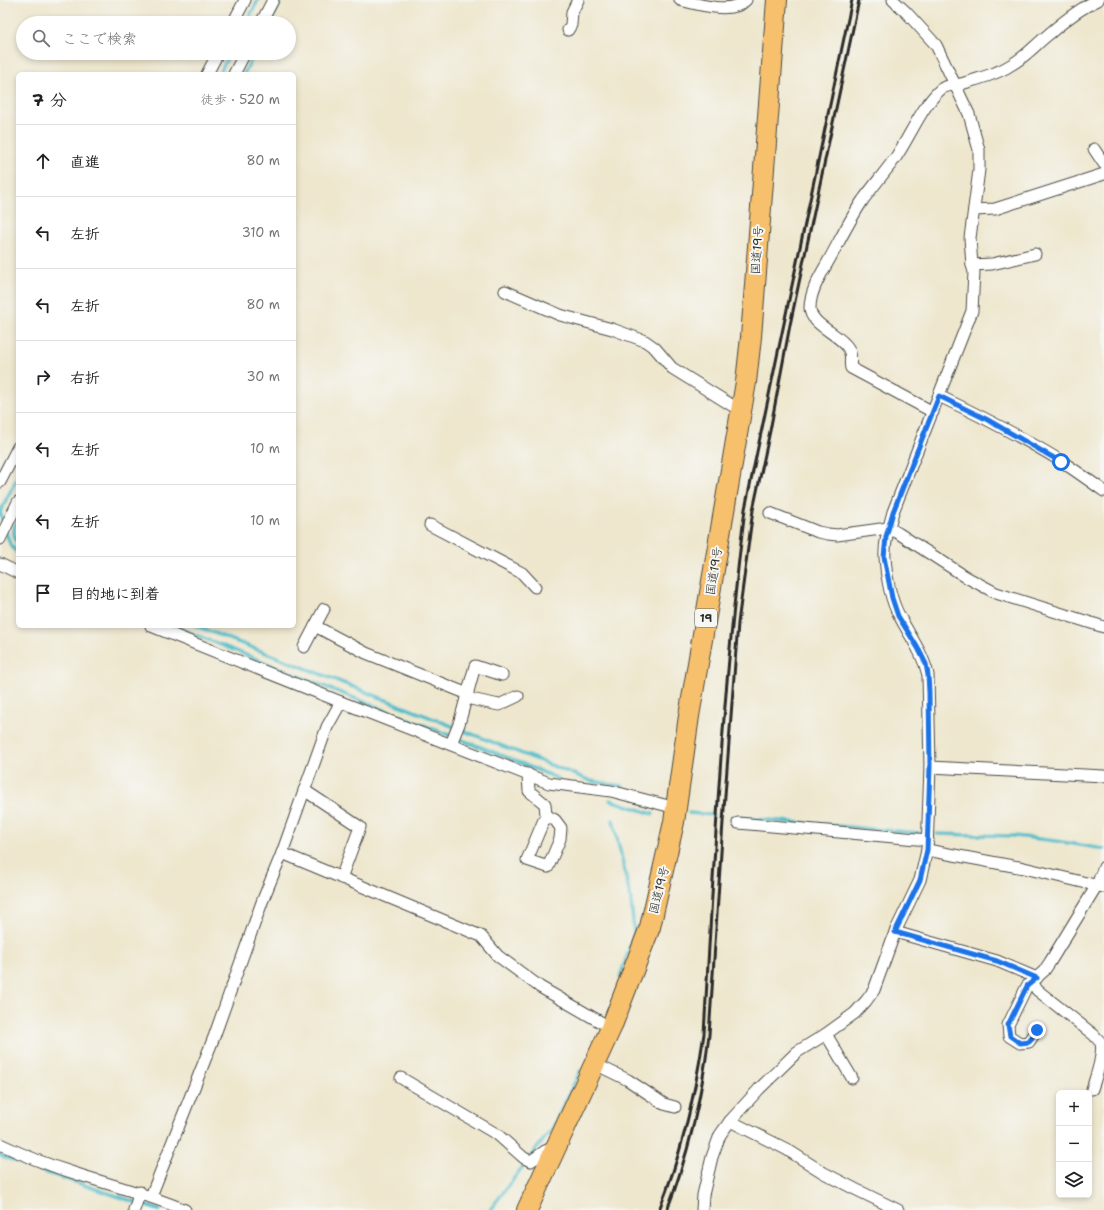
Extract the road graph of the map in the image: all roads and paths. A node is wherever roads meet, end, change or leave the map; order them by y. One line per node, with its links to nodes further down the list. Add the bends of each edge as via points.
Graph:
1 (245, 0): 9 (street)
2 (273, 0): 10 (street)
3 (578, 0): 11 (street)
4 (680, 0): 5 (street, via 710,8 732,7 743,4)
5 (746, 0)
6 (777, 0): 25 (highway, 国道19号 / 19, via 751,337)
7 (893, 0): 16 (street, via 936,45)
8 (1098, 0): 16 (street, via 1048,34 1023,58 1008,67)
9 (237, 16)
10 (265, 16)
11 (568, 30)
12 (214, 60): 14 (street)
13 (241, 60): 15 (street)
14 (208, 72)
15 (235, 72)
16 (954, 86): 20 (street, via 969,114 978,150 979,170); 26 (street, via 943,88 930,101 897,156 863,201 821,274 810,308 814,319 848,348 851,368)
17 (1094, 149): 18 (street)
18 (1104, 164)
19 (1104, 174): 20 (street, via 995,209)
20 (974, 210): 22 (street, via 970,238)
21 (1035, 254): 22 (street)
22 (972, 266): 24 (street, via 972,311)
23 (505, 291): 25 (street, via 560,315 645,341 655,348 672,368 733,406)
24 (939, 396): 26 (street); 29 (street, via 1035,446)
25 (741, 407): 52 (highway, 国道19号 / 19)
26 (933, 412): 33 (street)
27 (16, 451): 28 (street)
28 (0, 482)
29 (1104, 491)
30 (16, 506): 34 (street)
31 (770, 513): 33 (street, via 828,534)
32 (430, 525): 37 (street, via 522,573)
33 (888, 528): 40 (street, via 996,593); 48 (street, via 884,557 892,598 898,616 926,664 928,675)
34 (1, 537)
35 (0, 564): 36 (street)
36 (16, 572)
37 (535, 587)
38 (324, 609): 39 (street)
39 (315, 626): 42 (street); 44 (street, via 366,653)
40 (1104, 627)
41 (156, 628): 46 (street)
42 (304, 647)
43 (502, 675): 44 (street, via 475,666)
44 (467, 696): 45 (street, via 499,705); 47 (street)
45 (518, 696)
46 (341, 702): 47 (street); 51 (street, via 327,727)
47 (451, 744): 49 (street)
48 (930, 767): 50 (street); 55 (street)
49 (528, 774): 52 (street, via 549,783 611,791); 53 (street, via 529,791 545,804)
50 (1104, 776)
51 (304, 790): 56 (street); 58 (street, via 360,828)
52 (676, 808): 62 (highway, 国道19号 / 19, via 650,927)
53 (546, 815)
54 (738, 823): 55 (street)
55 (927, 845): 59 (street); 60 (street, via 920,880)
56 (282, 853): 58 (street); 74 (street, via 214,1037)
57 (1104, 867): 59 (street)
58 (341, 878): 62 (street, via 481,936 498,956 540,987)
59 (1100, 886): 61 (street)
60 (895, 932): 61 (street, via 997,961); 64 (street, via 874,990 856,1013)
61 (1035, 981): 63 (street, via 1027,986 1008,1025 1008,1031 1014,1040 1025,1043 1029,1042); 68 (street, via 1037,990 1101,1043 1104,1052)
62 (611, 1028): 65 (highway, 国道19号 / 19)
63 (1037, 1030)
64 (826, 1034): 67 (street); 70 (street, via 797,1052)
65 (595, 1064): 69 (street, via 628,1080 664,1104); 72 (highway, 国道19号 / 19)
66 (401, 1078): 72 (street, via 498,1135 524,1158 531,1160)
67 (852, 1078)
68 (1092, 1089)
69 (675, 1107)
70 (730, 1121): 78 (street, via 720,1135 712,1158); 79 (street, via 786,1148 842,1183)
71 (0, 1144): 73 (street, via 71,1172)
72 (555, 1147): 77 (highway, 国道19号 / 19)
73 (140, 1192): 74 (street); 75 (street)
74 (151, 1196): 76 (street)
75 (134, 1210)
76 (185, 1210)
77 (526, 1210)
78 (702, 1210)
79 (898, 1210)

